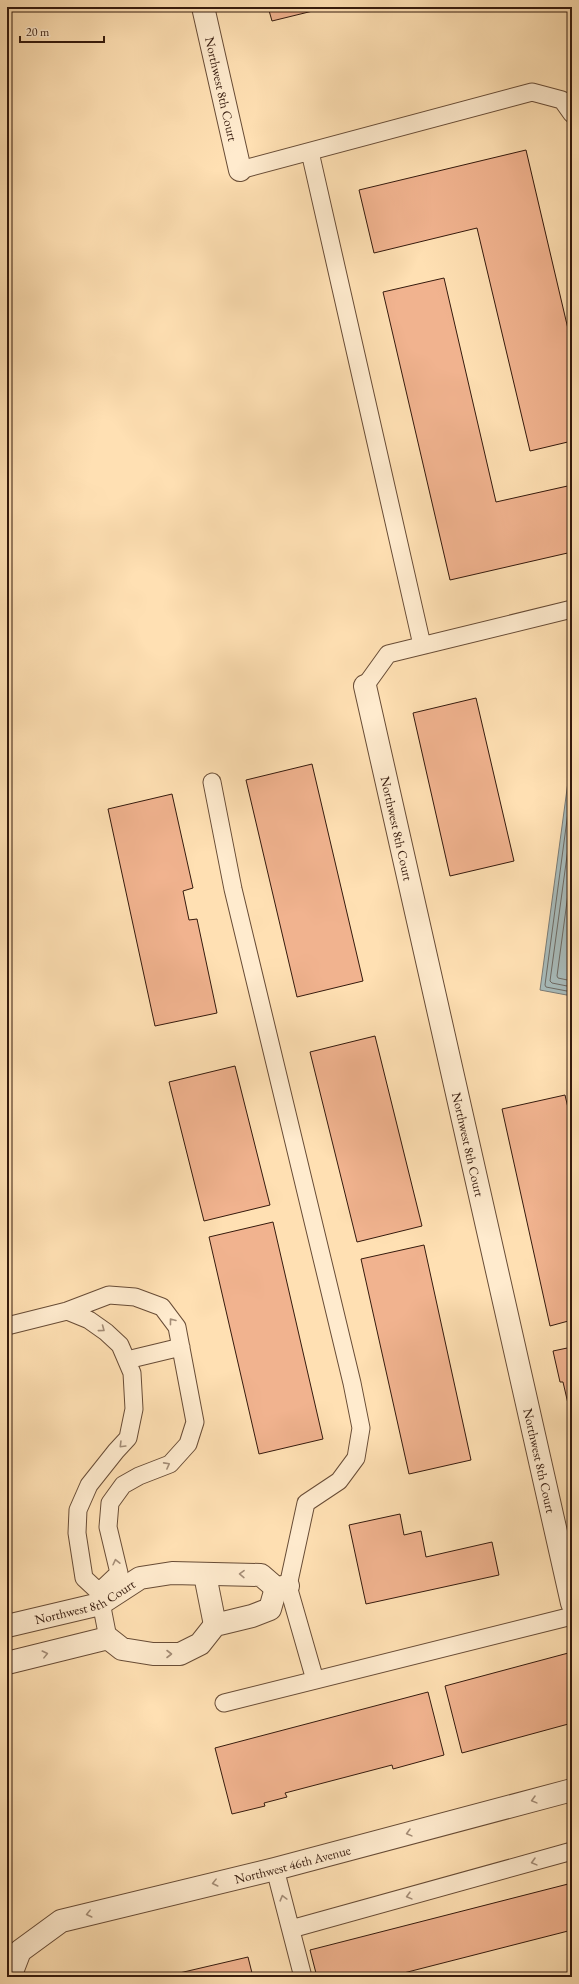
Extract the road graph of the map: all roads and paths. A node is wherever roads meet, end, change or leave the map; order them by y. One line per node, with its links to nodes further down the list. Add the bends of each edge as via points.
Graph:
1 (202, 7): 4 (street, Northwest 8th Court)
2 (572, 114): 3 (lane, via 562,100 532,92)
3 (310, 152): 4 (lane); 6 (lane)
4 (240, 170)
5 (572, 609): 6 (lane)
6 (422, 645): 7 (lane, via 388,654)
7 (365, 686): 16 (street, Northwest 8th Court)
8 (212, 782): 14 (lane, via 233,889 349,1368 361,1428 356,1458 339,1482 306,1503)
9 (67, 1311): 10 (lane); 11 (lane, one-way to 9, via 177,1327 162,1307 135,1297 109,1295); 12 (lane, one-way to 12, via 89,1320 106,1332 120,1345)
10 (7, 1326)
11 (181, 1348): 12 (lane); 15 (lane, one-way to 11, via 119,1573 108,1527 110,1503 123,1485 170,1464 188,1444 194,1422)
12 (126, 1360): 15 (lane, one-way to 15, via 132,1373 134,1409 128,1438 89,1485 78,1510 77,1533 84,1578)
13 (205, 1575): 14 (street, Northwest 8th Court, one-way to 13, via 261,1575); 15 (street, Northwest 8th Court, via 172,1573 140,1578); 18 (street)
14 (282, 1587): 18 (street, via 270,1609); 22 (lane)
15 (100, 1598): 19 (street, Northwest 8th Court); 20 (lane)
16 (572, 1603)
17 (572, 1616): 22 (lane)
18 (216, 1625): 20 (street, one-way to 18, via 122,1649 153,1654 180,1654 200,1644)
19 (7, 1626)
20 (108, 1638): 21 (street, one-way to 20)
21 (7, 1663)
22 (315, 1680): 23 (lane)
23 (224, 1703)
24 (572, 1790): 26 (street, Northwest 46th Avenue, one-way to 26)
25 (572, 1851): 27 (lane, one-way to 27)
26 (275, 1869): 27 (lane, one-way to 26); 28 (street, Northwest 46th Avenue, one-way to 28, via 61,1921 20,1951)
27 (291, 1929): 29 (lane)
28 (10, 1977)
29 (302, 1977)

